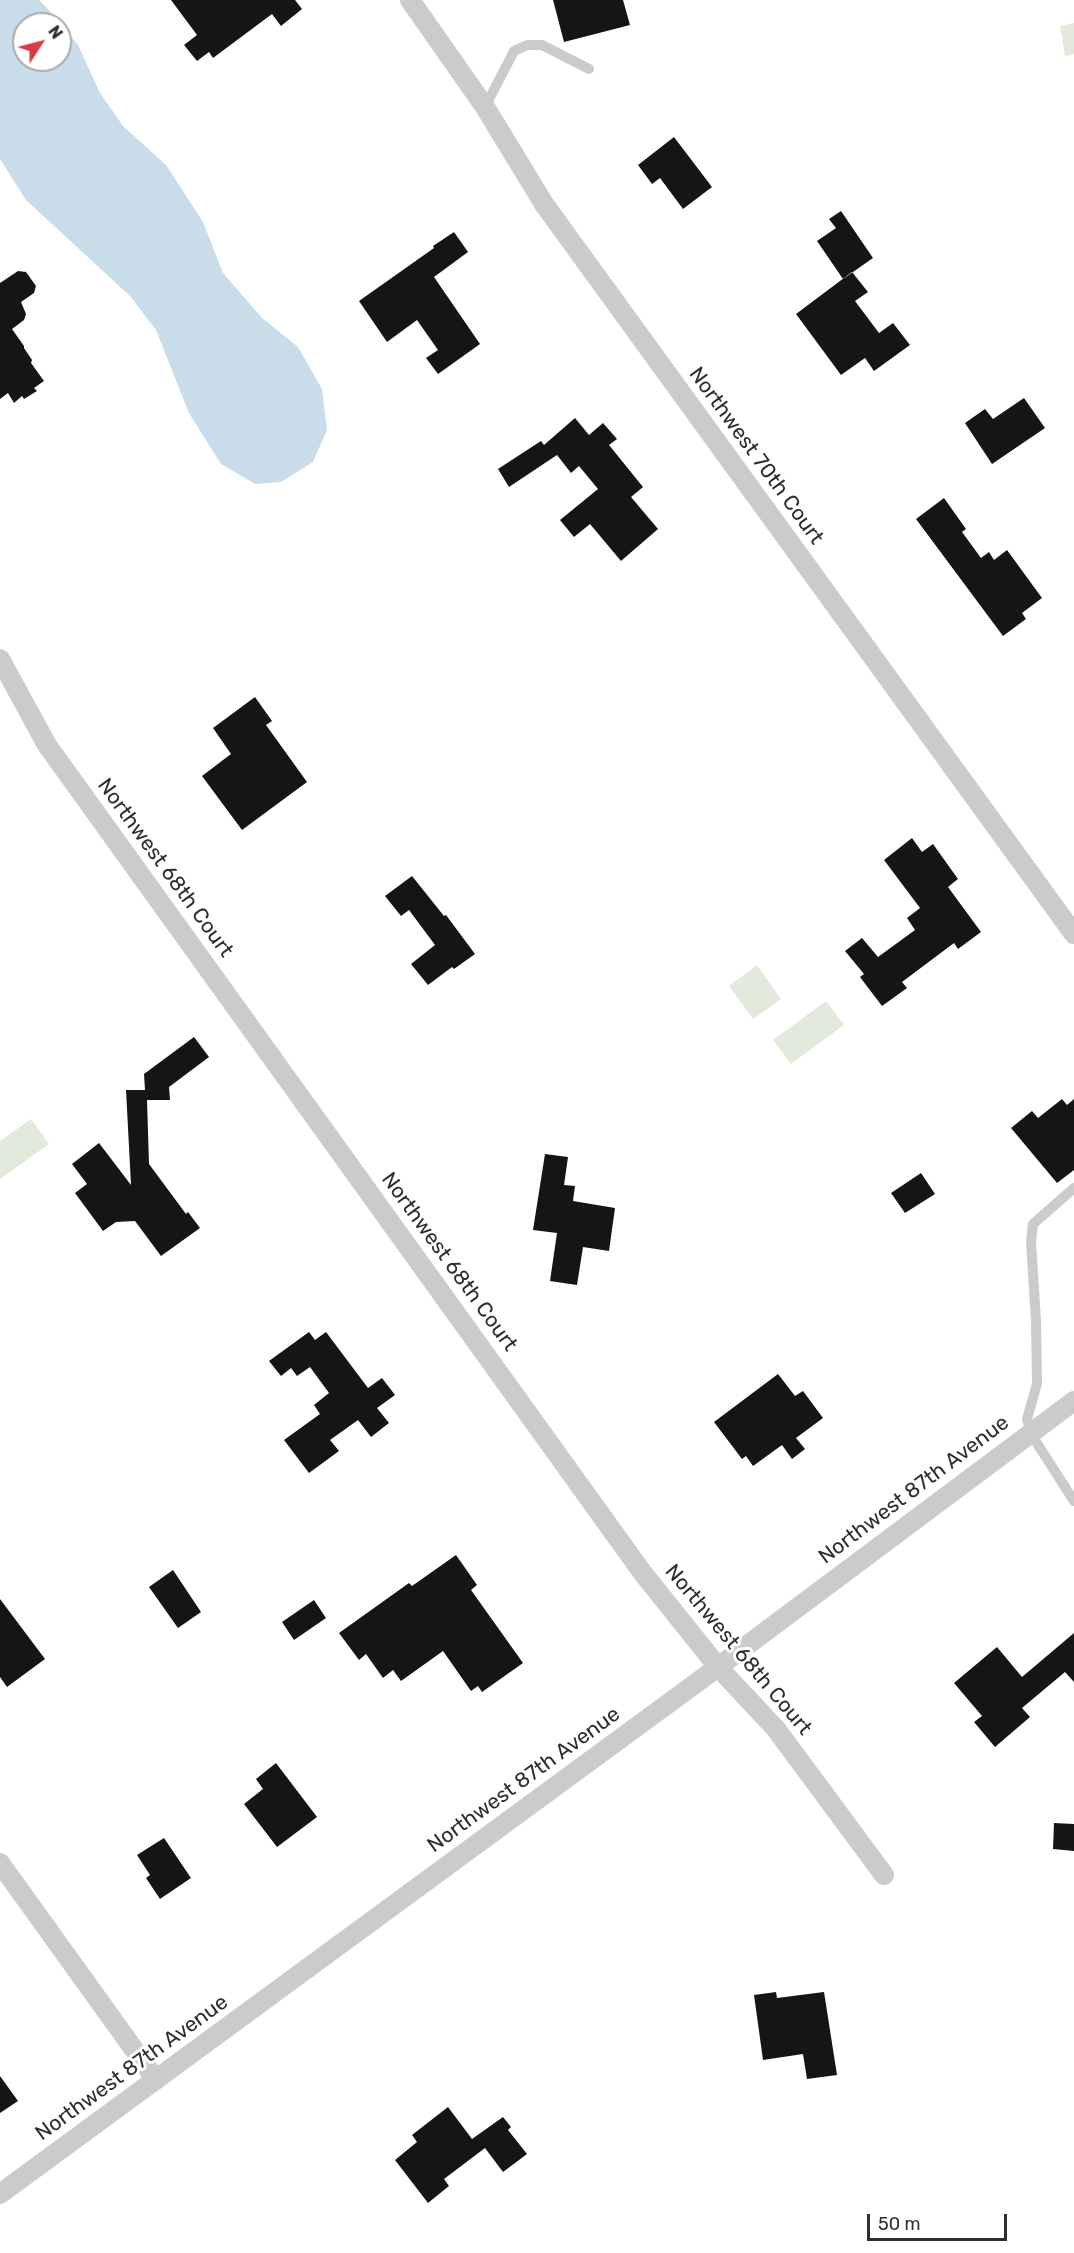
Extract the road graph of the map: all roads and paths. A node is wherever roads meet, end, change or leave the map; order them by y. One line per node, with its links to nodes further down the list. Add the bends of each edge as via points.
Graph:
1 (410, 0): 3 (street, Northwest 70th Court)
2 (589, 69): 3 (lane, via 542,45 527,45 514,51)
3 (486, 107): 5 (street, Northwest 70th Court, via 544,204)
4 (0, 659): 10 (street, Northwest 68th Court, via 47,745 642,1572)
5 (1074, 934)
6 (1074, 1188): 8 (lane, via 1033,1224 1037,1384 1027,1419)
7 (1074, 1401): 8 (street, Northwest 87th Avenue)
8 (1030, 1434): 9 (lane); 10 (street, Northwest 87th Avenue)
9 (1074, 1501)
10 (718, 1667): 12 (street, Northwest 68th Court, via 776,1729); 13 (street, Northwest 87th Avenue)
11 (0, 1863): 13 (street)
12 (884, 1875)
13 (156, 2080): 14 (street, Northwest 87th Avenue)
14 (0, 2194)

